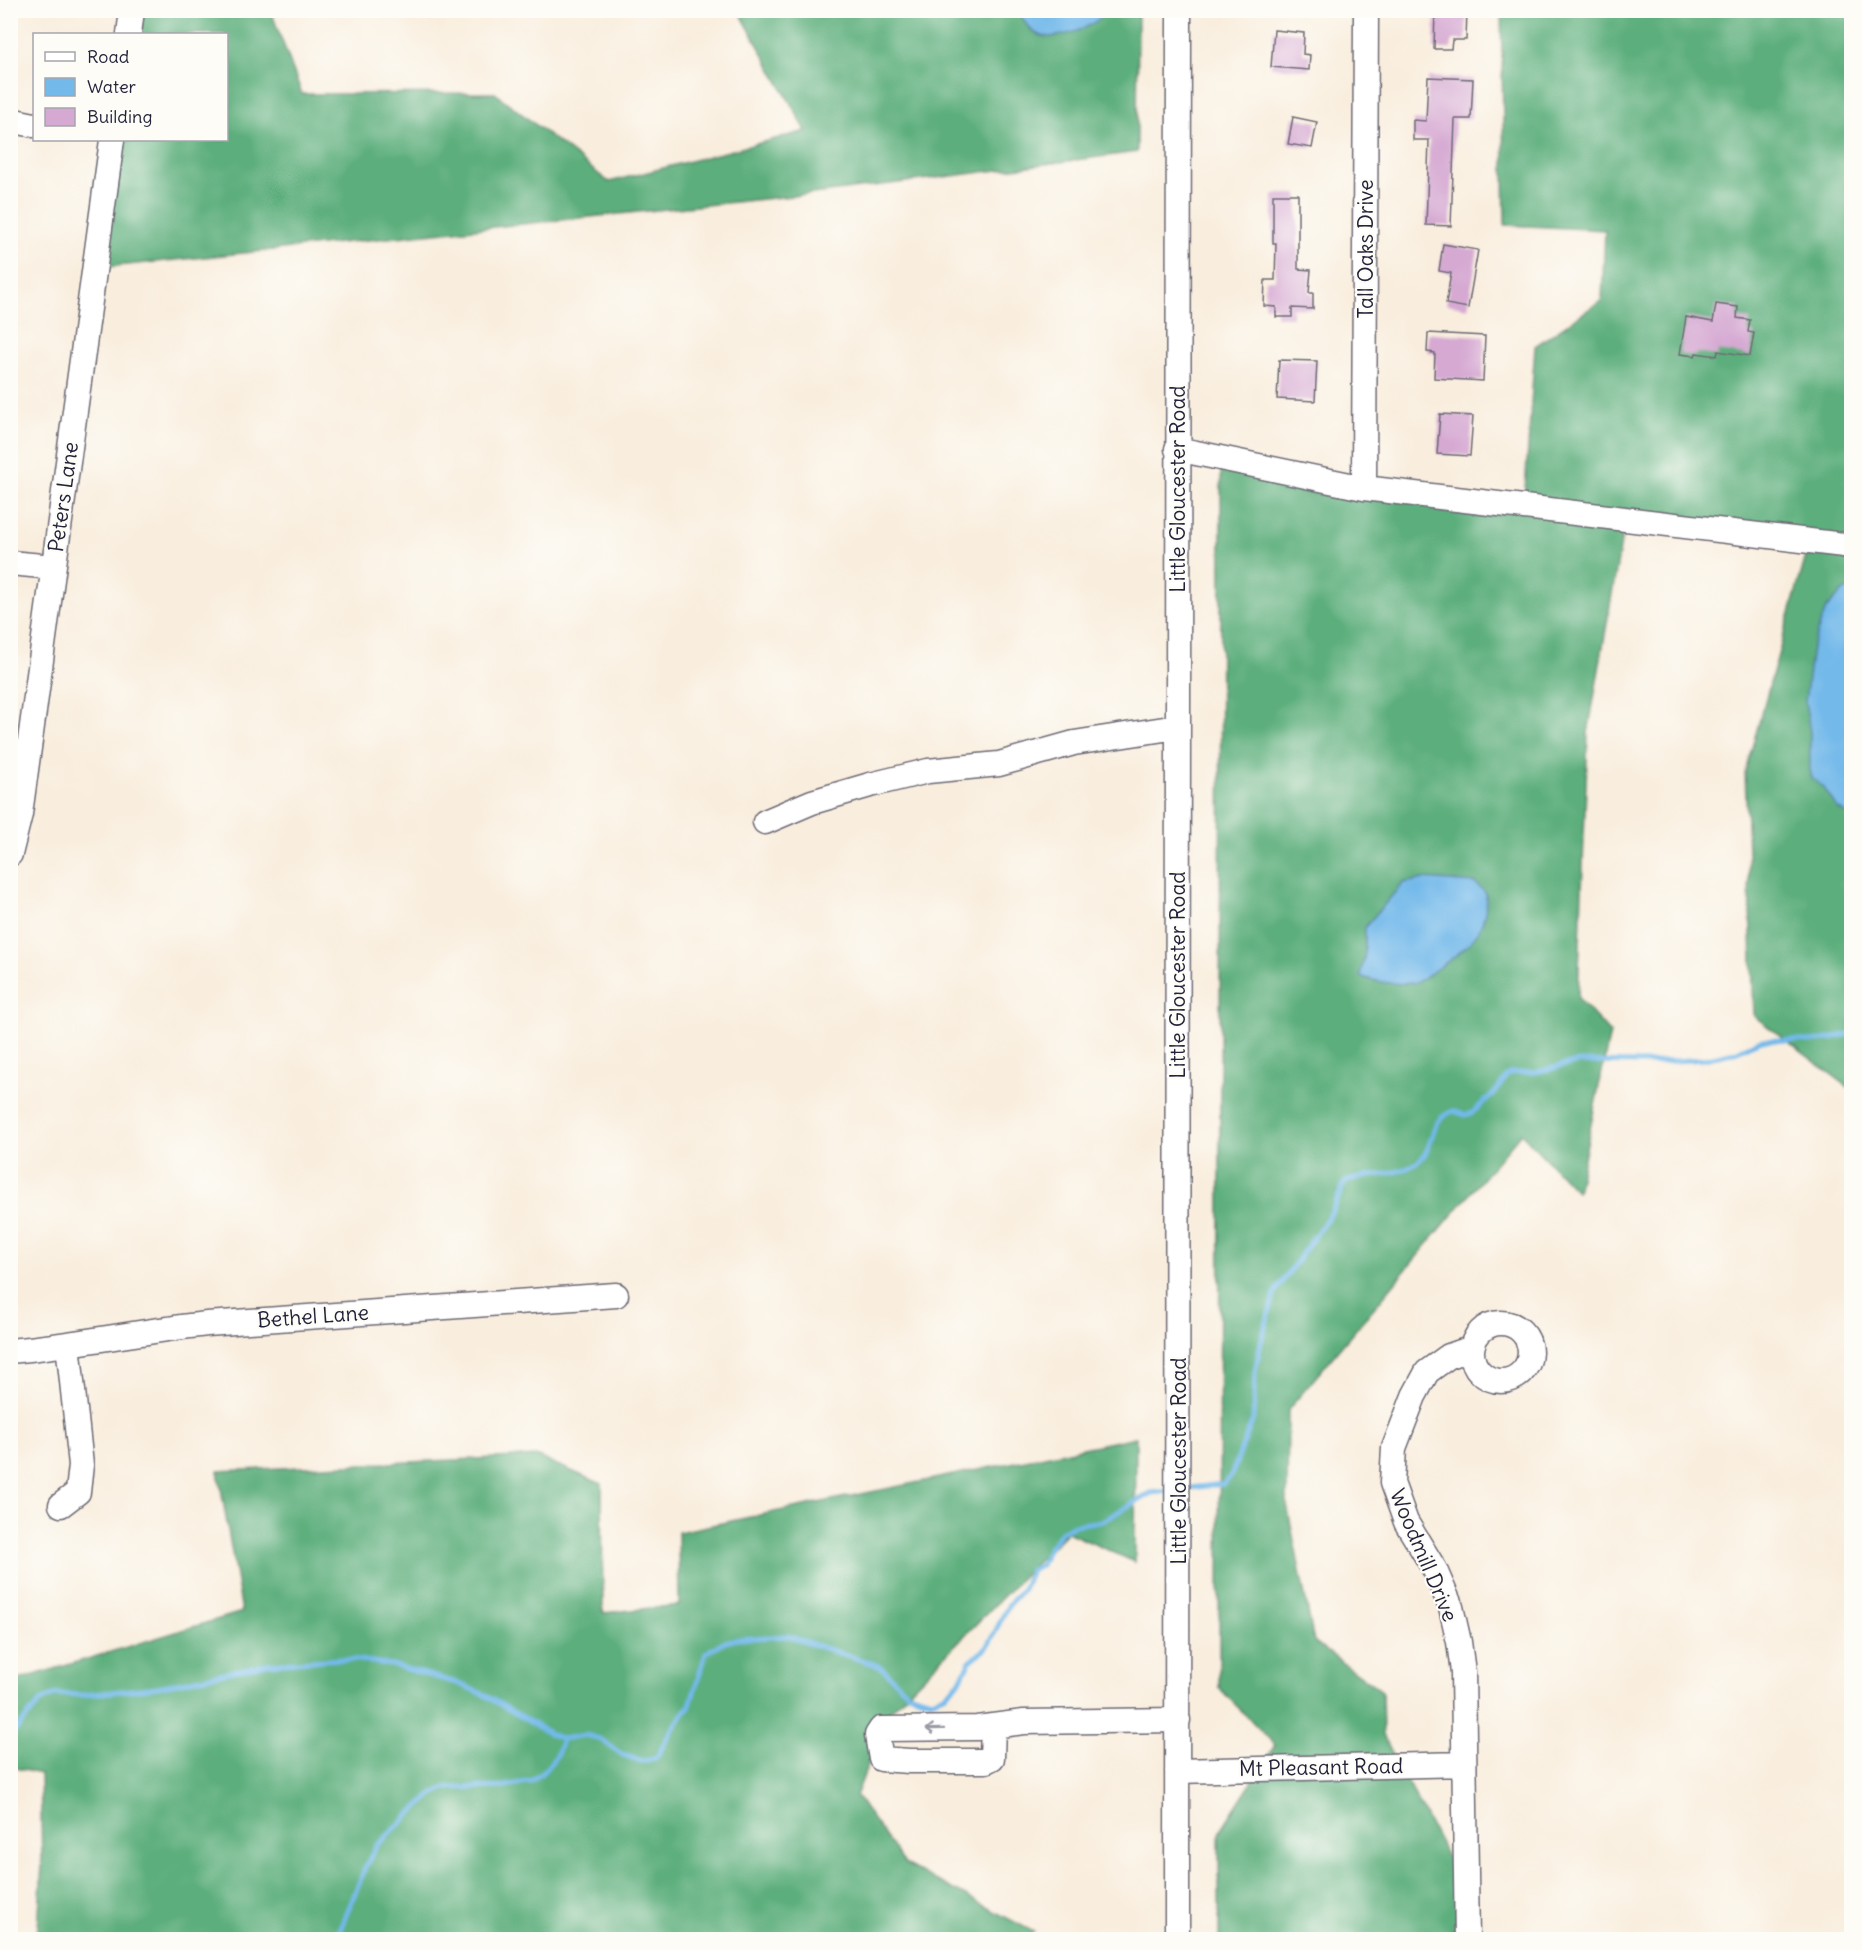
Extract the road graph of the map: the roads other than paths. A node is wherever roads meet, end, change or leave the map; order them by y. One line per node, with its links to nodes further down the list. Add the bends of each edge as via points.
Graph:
1 (132, 10): 4 (street)
2 (1179, 10): 8 (street, Little Gloucester Road)
3 (1366, 10): 9 (street, Tall Oaks Drive)
4 (129, 33)
5 (10, 120): 6 (street)
6 (33, 125)
7 (109, 141): 12 (street, Peters Lane)
8 (1177, 449): 9 (street); 13 (street, Little Gloucester Road)
9 (1364, 488): 10 (street)
10 (1851, 546)
11 (10, 563): 12 (street)
12 (53, 567): 15 (street, Peters Lane, via 20,814)
13 (1177, 727): 14 (street, via 1074,743 999,764 928,771 812,802); 21 (street, Little Gloucester Road)
14 (765, 822)
15 (10, 854)
16 (616, 1295): 17 (street, Bethel Lane, via 207,1324)
17 (68, 1344): 19 (street, Bethel Lane); 20 (street, via 81,1465 78,1492)
18 (1472, 1348): 23 (street, Woodmill Drive, via 1449,1356 1428,1372 1394,1448 1392,1483 1406,1522 1451,1606 1463,1672)
19 (10, 1351)
20 (61, 1505)
21 (1178, 1720): 22 (street); 24 (street, Little Gloucester Road)
22 (993, 1726)
23 (1464, 1764): 24 (street, Mt Pleasant Road); 26 (street, Woodmill Drive)
24 (1177, 1771): 25 (street, Little Gloucester Road)
25 (1177, 1940)
26 (1467, 1940)

